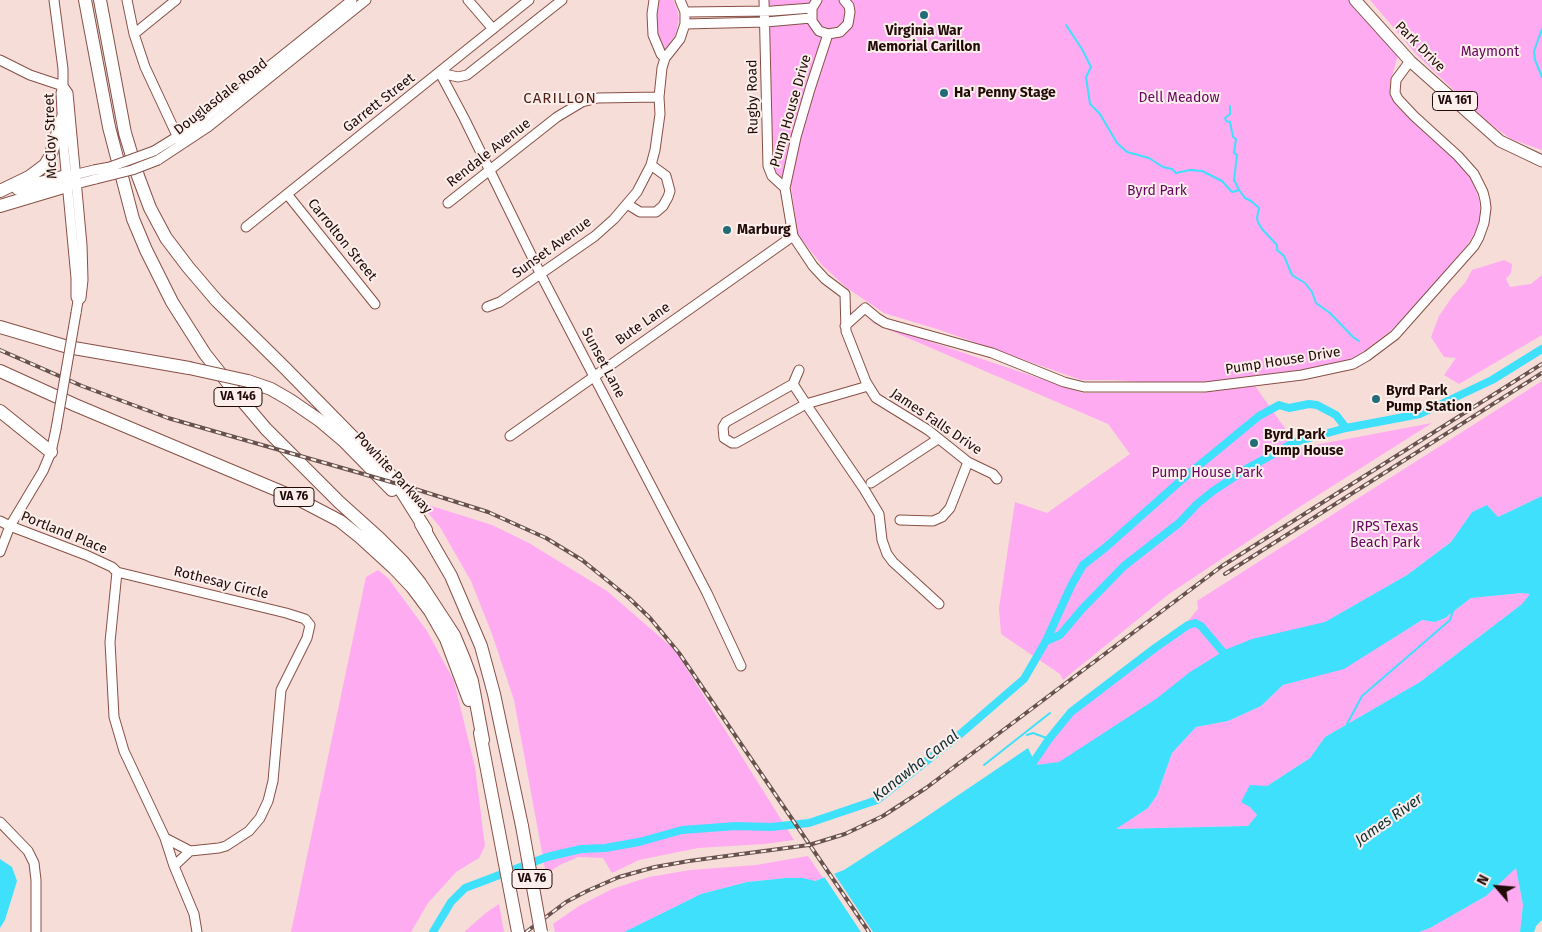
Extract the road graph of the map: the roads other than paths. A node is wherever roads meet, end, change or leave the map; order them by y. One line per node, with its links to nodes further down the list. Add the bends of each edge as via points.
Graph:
1 (54, 0): 30 (street, McCloy Street)
2 (85, 0): 76 (highway, VA 146, via 109,127 133,219 172,302 205,354 266,429 379,538 420,583 454,635 464,659 472,681)
3 (100, 0): 71 (highway, via 125,133 150,208 166,238 217,301 394,479)
4 (127, 0): 24 (street)
5 (176, 0): 24 (street)
6 (352, 0): 33 (street, Douglasdale Road)
7 (366, 0): 33 (street, Douglasdale Road, via 208,127)
8 (468, 0): 23 (street)
9 (530, 0): 23 (street, Garrett Street)
10 (562, 0): 29 (street, via 474,70 458,77)
11 (654, 0): 26 (street, via 653,35)
12 (680, 0): 19 (street, Sunset Avenue)
13 (764, 0): 18 (street, Rugby Road)
14 (817, 0): 17 (street)
15 (844, 0): 25 (street, via 850,12 848,24 840,32)
16 (1355, 0): 28 (main road, Park Drive / VA 161)
17 (812, 8): 18 (street); 20 (street)
18 (765, 11): 19 (street); 21 (street, Rugby Road)
19 (685, 12): 22 (street, Sunset Avenue)
20 (811, 18): 21 (street); 25 (street, via 816,28)
21 (766, 22): 22 (street); 39 (street, Rugby Road, via 768,166 772,176)
22 (685, 24): 26 (street, Sunset Avenue, via 680,39)
23 (493, 29): 29 (street, Garrett Street)
24 (134, 34): 33 (street, via 145,67)
25 (828, 34): 39 (street, Pump House Drive, via 798,129)
26 (665, 58): 31 (street, Sunset Avenue)
27 (0, 60): 30 (street)
28 (1410, 61): 34 (main road, Park Drive / VA 161, via 1500,142); 52 (street, Pump House Drive, via 1396,80 1395,93 1474,174 1485,200 1484,223 1474,246 1395,335 1353,364 1302,375 1204,387 1084,387 992,353 885,323 866,308)
29 (440, 73): 36 (street, Sunset Lane); 41 (street, Garrett Street)
30 (63, 86): 32 (street, McCloy Street); 38 (street, McCloy Street, via 68,93)
31 (659, 97): 35 (street, Sunset Avenue, via 660,114); 36 (street, Rendale Avenue, via 598,98 582,102 557,117)
32 (62, 119): 38 (street, McCloy Street); 40 (highway, via 45,165)
33 (180, 141): 37 (street, Douglasdale Road, bridge); 37 (street, Douglasdale Road, bridge, via 158,160 124,172)
34 (1542, 161)
35 (651, 165): 43 (street, Sunset Avenue); 43 (street, via 666,176 670,190 663,206 656,212 640,212)
36 (490, 169): 42 (street, Rendale Avenue); 47 (street, Sunset Lane)
37 (95, 175): 38 (street, Douglasdale Road)
38 (71, 180): 40 (highway); 44 (highway); 64 (street, bridge, via 78,301)
39 (785, 188): 46 (street, Pump House Drive)
40 (0, 192)
41 (288, 194): 45 (street, Garrett Street); 49 (street, Carrolton Street)
42 (448, 203)
43 (627, 204): 47 (street, Sunset Avenue, via 595,236)
44 (0, 206)
45 (246, 228)
46 (793, 236): 48 (street, Pump House Drive, via 813,266); 57 (street, Bute Lane)
47 (541, 274): 50 (street, Sunset Avenue, via 500,302); 57 (street, Sunset Lane)
48 (845, 294): 52 (street, James Falls Drive)
49 (375, 304)
50 (487, 307)
51 (0, 320): 54 (highway)
52 (845, 326): 59 (street, James Falls Drive)
53 (0, 327): 54 (highway, Powhite Parkway / VA 76)
54 (33, 337): 71 (highway, Powhite Parkway / VA 76, bridge, via 68,347 189,368 271,389 319,420 345,442 397,494)
55 (800, 370): 58 (street)
56 (0, 371): 76 (highway, VA 76, via 296,498 340,521 400,574 430,611 450,648)
57 (594, 375): 62 (street, Bute Lane); 75 (street, Sunset Lane)
58 (793, 384): 60 (street); 60 (street, via 726,422 724,438 736,443)
59 (868, 386): 60 (street); 63 (street, James Falls Drive, via 883,404 918,423)
60 (806, 404): 74 (street, via 879,514 884,548 892,562)
61 (0, 411): 64 (highway)
62 (510, 436)
63 (938, 439): 65 (street, James Falls Drive); 67 (street)
64 (51, 452): 70 (street)
65 (968, 462): 66 (street, James Falls Drive); 68 (street, via 950,508 942,517 933,521)
66 (997, 479)
67 (872, 482)
68 (900, 520)
69 (0, 521): 70 (street, Portland Place)
70 (10, 526): 72 (street); 73 (street, Portland Place, via 86,555)
71 (426, 530): 84 (highway, Powhite Parkway / VA 76, bridge, via 451,576 480,646 494,694)
72 (0, 552)
73 (117, 572): 78 (street, via 110,642 114,717 124,750); 79 (street, Rothesay Circle, via 305,619 310,625 307,638 281,690 273,781 260,818 249,832 226,846)
74 (938, 604)
75 (741, 666)
76 (483, 740): 83 (highway, VA 76)
77 (0, 822): 81 (street, via 28,851 34,863)
78 (165, 838): 79 (street); 80 (street)
79 (190, 851): 80 (street)
80 (174, 866): 82 (street, via 194,914)
81 (36, 932)
82 (197, 932)
83 (518, 932)
84 (541, 932)

